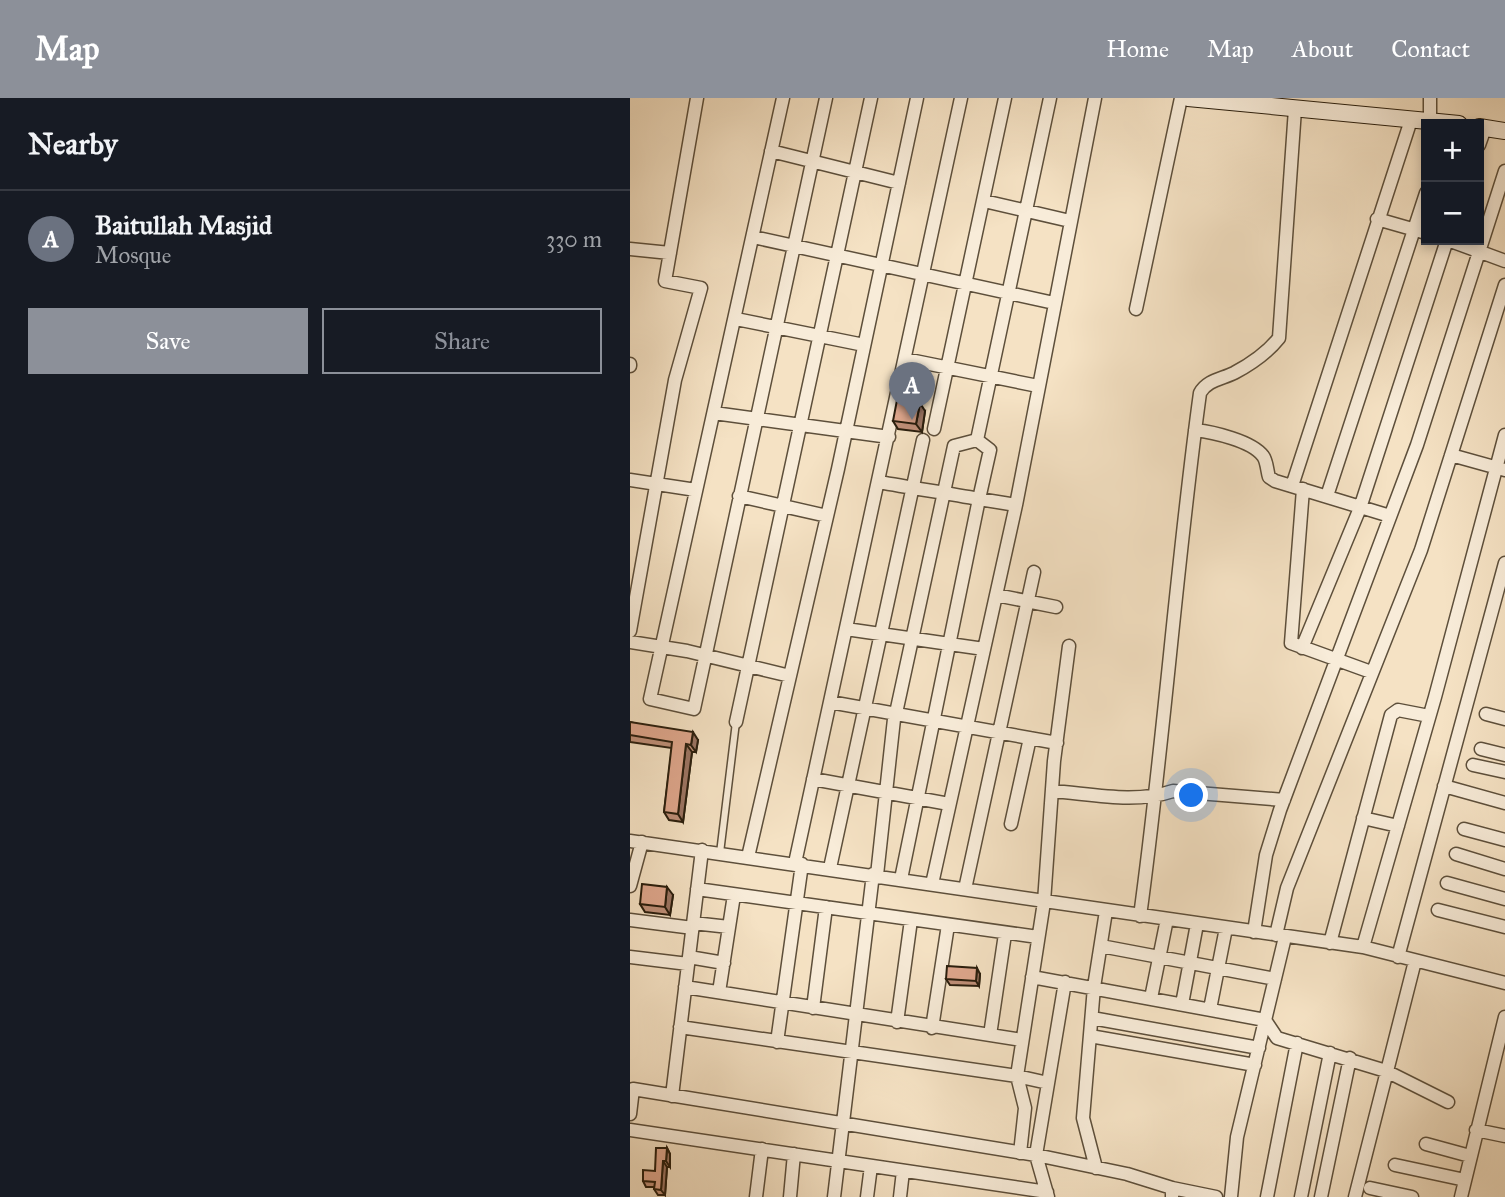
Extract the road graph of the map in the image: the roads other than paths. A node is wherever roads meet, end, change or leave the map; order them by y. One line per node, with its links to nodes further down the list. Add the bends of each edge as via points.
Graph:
1 (697, 98): 37 (street)
2 (783, 98): 19 (street)
3 (826, 98): 20 (street)
4 (871, 98): 22 (street)
5 (917, 98): 23 (street)
6 (961, 98): 41 (street)
7 (1005, 98): 24 (street)
8 (1050, 98): 26 (street)
9 (1095, 98): 28 (street)
10 (1181, 98): 46 (street)
11 (1188, 98): 13 (main road)
12 (1430, 98): 14 (street)
13 (1296, 109): 15 (main road); 59 (street, via 1279,338 1269,351 1203,386)
14 (1430, 119)
15 (1411, 120): 16 (main road); 27 (street)
16 (1421, 121)
17 (1484, 127): 18 (main road)
18 (1505, 131)
19 (771, 151): 20 (street); 31 (street)
20 (813, 162): 22 (street); 34 (street)
21 (1505, 171): 36 (street)
22 (857, 172): 23 (street); 38 (street)
23 (899, 183): 40 (street)
24 (984, 201): 26 (street); 42 (street)
25 (1421, 207): 29 (street)
26 (1026, 211): 28 (street); 44 (street)
27 (1377, 219): 29 (street); 70 (street)
28 (1070, 221): 45 (street)
29 (1413, 229): 30 (street); 75 (street)
30 (1421, 231)
31 (753, 237): 34 (street); 47 (street)
32 (1446, 245): 79 (street)
33 (1461, 245): 36 (street)
34 (795, 246): 38 (street); 48 (street)
35 (630, 249): 37 (street)
36 (1479, 252): 39 (street); 81 (street)
37 (670, 253): 69 (street, via 665,281 701,288 676,380)
38 (839, 256): 40 (street); 49 (street)
39 (1505, 261)
40 (880, 265): 41 (street); 50 (street)
41 (923, 274): 42 (street); 51 (street)
42 (967, 284): 44 (street); 52 (street)
43 (1505, 285): 65 (street)
44 (1009, 293): 45 (street); 53 (street)
45 (1054, 303): 54 (street)
46 (1136, 309)
47 (736, 319): 48 (street); 55 (street)
48 (778, 327): 49 (street); 56 (street)
49 (821, 336): 50 (street); 57 (street)
50 (864, 345): 60 (street)
51 (905, 359): 52 (street); 62 (street)
52 (949, 368): 53 (street); 58 (street)
53 (991, 376): 54 (street); 64 (street)
54 (1038, 386): 77 (street)
55 (714, 413): 56 (street); 72 (street)
56 (757, 419): 57 (street); 74 (street)
57 (801, 425): 60 (street); 78 (street)
58 (934, 429)
59 (1195, 430): 70 (street, via 1217,432 1259,452 1269,477); 123 (street)
60 (846, 431): 62 (street); 80 (street)
61 (1505, 435): 66 (street)
62 (889, 437): 68 (street)
63 (923, 440): 71 (street)
64 (978, 440): 73 (street, via 954,446); 76 (street, via 990,450)
65 (1451, 455): 66 (street); 100 (street, via 1421,550)
66 (1501, 469): 106 (street)
67 (630, 480): 69 (street)
68 (879, 482): 71 (street); 87 (street)
69 (656, 483): 72 (street); 88 (street)
70 (1298, 487): 75 (street); 95 (street, via 1291,643)
71 (912, 488): 73 (street); 89 (street)
72 (696, 490): 94 (street)
73 (943, 493): 76 (street); 90 (street)
74 (739, 496): 78 (street); 97 (street)
75 (1327, 496): 79 (street)
76 (979, 499): 77 (street); 92 (street)
77 (1016, 505): 84 (street)
78 (783, 506): 80 (street); 99 (street)
79 (1360, 508): 81 (street); 95 (street)
80 (827, 516): 101 (street)
81 (1390, 516): 98 (street)
82 (1505, 563): 120 (street)
83 (1034, 572): 85 (street)
84 (996, 595): 85 (street); 96 (street)
85 (1027, 601): 86 (street); 111 (street)
86 (1056, 607)
87 (846, 629): 89 (street); 102 (street)
88 (630, 631)
89 (879, 634): 90 (street); 103 (street)
90 (912, 638): 92 (street); 104 (street)
91 (630, 642): 94 (street)
92 (948, 644): 96 (street); 108 (street)
93 (1069, 646): 113 (street)
94 (661, 647): 97 (street); 97 (street, via 650,699 694,709)
95 (1302, 648): 98 (street)
96 (984, 649): 110 (street)
97 (705, 656): 99 (street)
98 (1337, 659): 100 (street); 125 (street)
99 (749, 666): 101 (street); 109 (street)
100 (1371, 673): 168 (street, via 1287,888)
101 (790, 676): 137 (street)
102 (830, 702): 103 (street); 118 (street)
103 (864, 707): 104 (street); 119 (street)
104 (895, 713): 108 (street); 122 (street)
105 (1486, 714): 107 (street)
106 (1429, 716): 128 (street, via 1398,710 1391,715); 130 (street)
107 (1505, 719)
108 (932, 721): 110 (street); 124 (street)
109 (736, 722): 135 (lane)
110 (966, 728): 111 (street); 127 (street)
111 (998, 732): 112 (street); 147 (street)
112 (1030, 738): 113 (street); 129 (street)
113 (1057, 743): 121 (street)
114 (1480, 749): 115 (street)
115 (1505, 755)
116 (1473, 765): 117 (street)
117 (1505, 772)
118 (813, 779): 119 (street); 138 (street)
119 (847, 786): 122 (street); 139 (street)
120 (1444, 786): 126 (street); 175 (street)
121 (1052, 792): 123 (street); 150 (street)
122 (885, 793): 124 (street); 141 (street)
123 (1157, 797): 125 (street, via 1173,791); 156 (street)
124 (917, 798): 127 (street); 142 (street)
125 (1284, 800): 166 (street, via 1266,855)
126 (1505, 803)
127 (949, 804): 144 (street)
128 (1363, 818): 130 (street); 170 (street)
129 (1011, 824)
130 (1398, 826): 172 (street)
131 (1464, 829): 132 (street)
132 (1505, 840)
133 (636, 842): 134 (street); 145 (street)
134 (702, 850): 135 (street); 146 (street)
135 (720, 853): 137 (street)
136 (1456, 854): 140 (street)
137 (748, 857): 138 (street)
138 (799, 864): 139 (street); 151 (street)
139 (830, 868): 141 (street)
140 (1505, 869)
141 (875, 875): 142 (street); 155 (street)
142 (901, 879): 144 (street)
143 (1447, 883): 149 (street)
144 (932, 884): 147 (street)
145 (630, 886)
146 (697, 889): 148 (street); 161 (street)
147 (965, 889): 150 (street)
148 (734, 895): 151 (street); 163 (street)
149 (1505, 899)
150 (1044, 902): 154 (street); 169 (street)
151 (797, 903): 152 (street); 189 (street)
152 (826, 907): 155 (street); 191 (street)
153 (1438, 910): 164 (street)
154 (1106, 911): 156 (street); 171 (street)
155 (869, 914): 159 (street); 193 (street)
156 (1140, 916): 157 (street)
157 (1167, 919): 160 (street); 174 (street)
158 (630, 920): 161 (street)
159 (911, 920): 162 (street); 197 (street)
160 (1197, 924): 165 (street); 178 (street)
161 (693, 925): 163 (street); 176 (street)
162 (948, 925): 167 (street); 199 (street)
163 (729, 927): 179 (street)
164 (1505, 927)
165 (1226, 928): 166 (street); 180 (street)
166 (1254, 932): 168 (street)
167 (1005, 934): 169 (street); 200 (street)
168 (1281, 936): 170 (street); 182 (street)
169 (1038, 937): 181 (street)
170 (1331, 943): 172 (street)
171 (1101, 946): 174 (street); 186 (street)
172 (1363, 947): 175 (street)
173 (630, 957): 176 (street)
174 (1160, 957): 178 (street); 188 (street)
175 (1398, 957): 177 (street)
176 (689, 961): 179 (street); 185 (street)
177 (1415, 961): 184 (street); 210 (street)
178 (1190, 962): 180 (street); 190 (street)
179 (724, 963): 187 (street)
180 (1218, 968): 182 (street); 192 (street)
181 (1032, 977): 183 (street); 202 (street)
182 (1275, 979): 196 (street)
183 (1065, 982): 186 (street); 212 (street)
184 (1505, 983)
185 (685, 987): 187 (street); 198 (street)
186 (1094, 987): 188 (street); 195 (street)
187 (719, 992): 189 (street)
188 (1152, 998): 190 (street)
189 (782, 1003): 191 (street); 203 (street)
190 (1182, 1004): 192 (street)
191 (813, 1008): 193 (street)
192 (1210, 1009): 196 (street)
193 (857, 1015): 197 (street); 206 (street)
194 (1505, 1017): 218 (street)
195 (1092, 1018): 201 (street); 205 (street)
196 (1265, 1020): 204 (street, via 1277,1038); 205 (street)
197 (897, 1022): 199 (street)
198 (681, 1027): 203 (street); 213 (street)
199 (932, 1028): 200 (street)
200 (989, 1035): 202 (street)
201 (1090, 1036): 209 (street); 229 (street, via 1083,1118)
202 (1022, 1040): 211 (street)
203 (777, 1041): 206 (street)
204 (1297, 1043): 207 (street); 244 (street)
205 (1259, 1048): 209 (street)
206 (852, 1052): 211 (street); 216 (street)
207 (1330, 1053): 208 (street); 245 (street)
208 (1350, 1058): 210 (street); 246 (street)
209 (1255, 1065): 243 (street, via 1237,1137)
210 (1385, 1071): 214 (street); 247 (street)
211 (1017, 1076): 212 (street); 223 (street, via 1025,1108)
212 (1048, 1083): 224 (street)
213 (672, 1096): 215 (street, via 634,1089); 216 (street)
214 (1448, 1102)
215 (630, 1114)
216 (844, 1125): 223 (street); 226 (street)
217 (630, 1130): 221 (street)
218 (1476, 1130): 219 (street); 225 (street)
219 (1505, 1136)
220 (1426, 1144): 225 (street)
221 (762, 1149): 222 (street); 237 (street)
222 (794, 1153): 226 (street); 238 (street)
223 (1020, 1153): 224 (street)
224 (1036, 1155): 229 (street); 236 (street)
225 (1470, 1156): 231 (street)
226 (840, 1160): 228 (street); 239 (street)
227 (1395, 1165): 231 (street)
228 (872, 1166): 230 (street); 240 (street)
229 (1096, 1168): 235 (street)
230 (903, 1171): 233 (street); 241 (street)
231 (1465, 1180): 249 (street)
232 (1370, 1188): 248 (street)
233 (985, 1191): 234 (street)
234 (1017, 1193): 236 (street)
235 (1172, 1193): 242 (street)
236 (1047, 1195)
237 (756, 1197)
238 (790, 1197)
239 (834, 1197)
240 (867, 1197)
241 (900, 1197)
242 (1216, 1197)
243 (1231, 1197)
244 (1267, 1197)
245 (1301, 1197)
246 (1321, 1197)
247 (1356, 1197)
248 (1412, 1197)
249 (1461, 1197)

